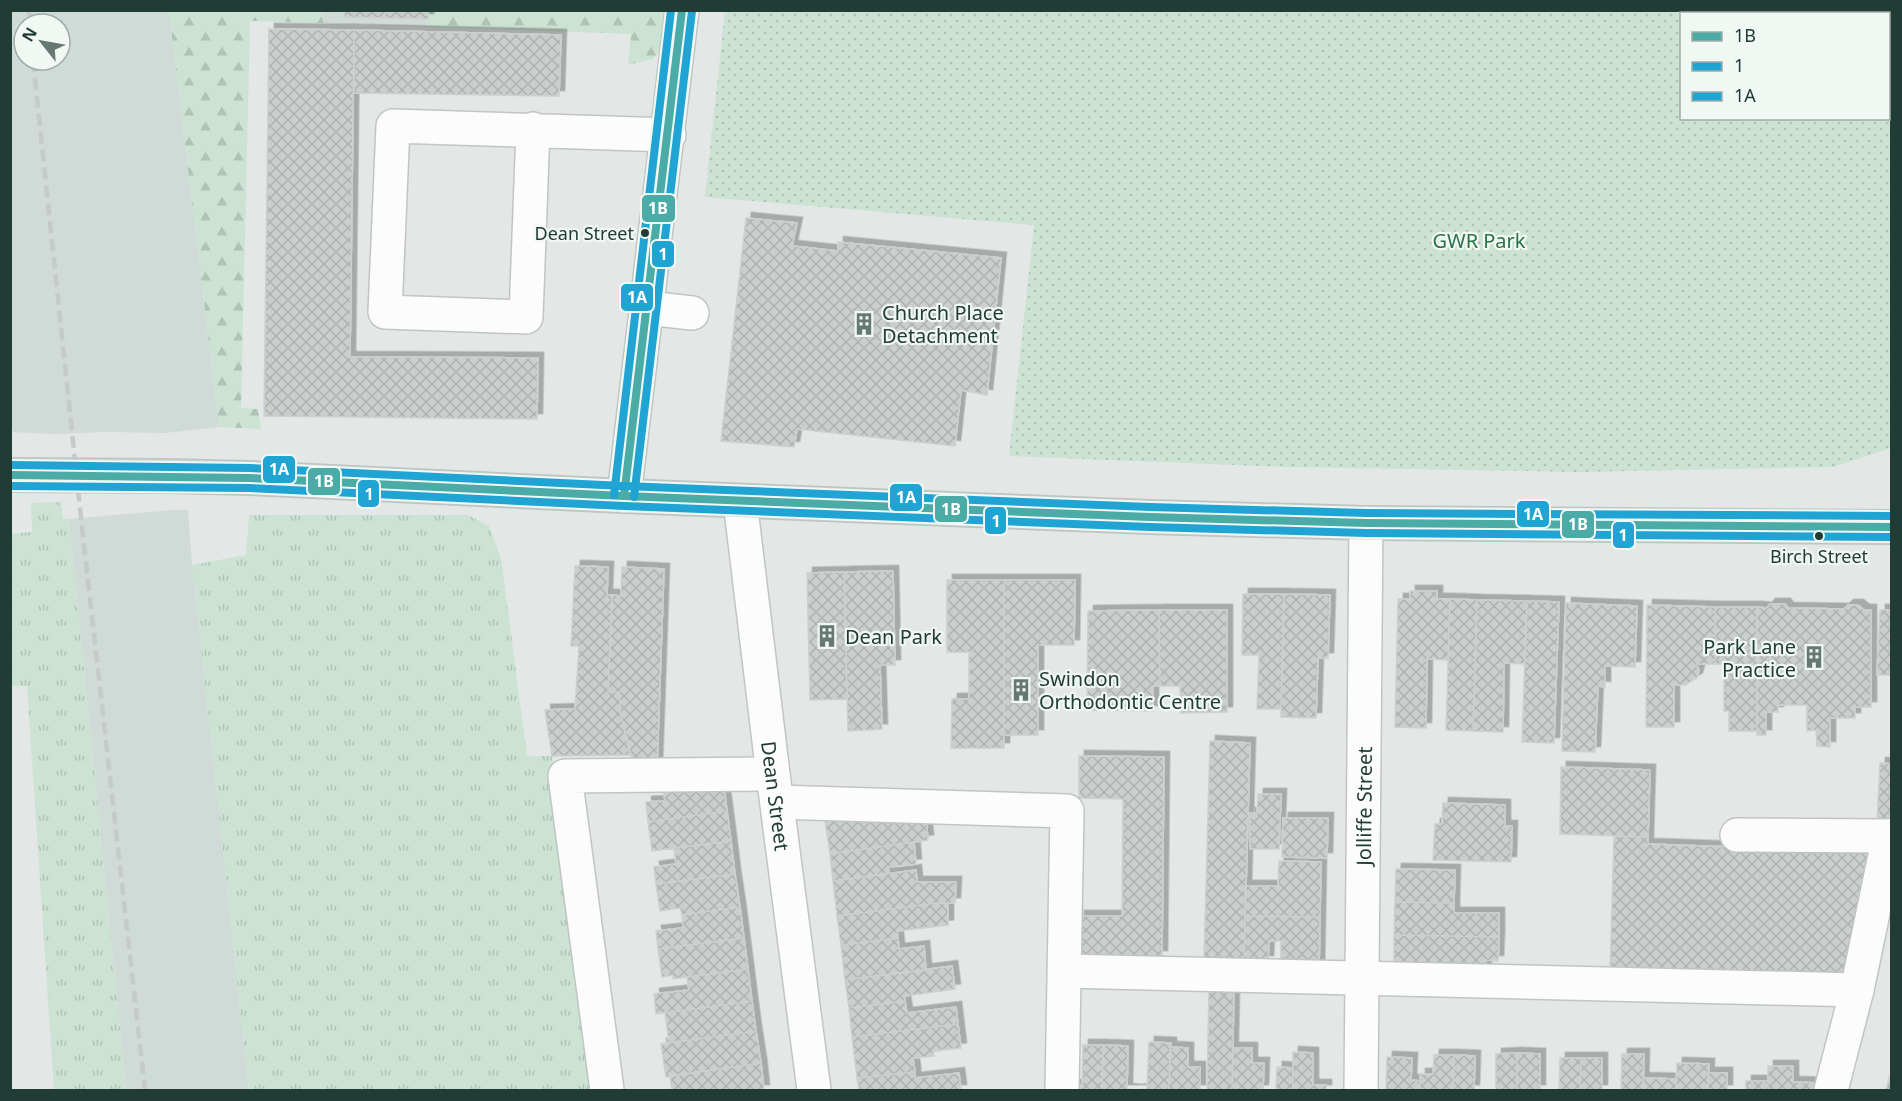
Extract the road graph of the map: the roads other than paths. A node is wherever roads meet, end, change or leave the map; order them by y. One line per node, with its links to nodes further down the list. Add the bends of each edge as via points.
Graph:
1 (682, 10): 3 (street)
2 (533, 129): 2 (street, via 526,317 385,312 393,126); 3 (street)
3 (669, 135): 4 (street)
4 (647, 308): 5 (street); 7 (street)
5 (692, 313)
6 (10, 475): 7 (main road, via 249,478)
7 (624, 496): 8 (main road)
8 (740, 501): 9 (main road); 11 (street, Dean Street)
9 (1366, 523): 10 (main road); 15 (street, Jolliffe Street)
10 (1892, 527)
11 (775, 788): 14 (street, via 1067,811); 17 (street, via 565,776); 18 (street, Dean Street)
12 (1737, 835): 13 (street)
13 (1890, 836): 16 (street)
14 (1065, 970): 15 (street); 19 (street)
15 (1362, 979): 16 (street); 20 (street, Jolliffe Street)
16 (1857, 990): 21 (street)
17 (607, 1090)
18 (814, 1090)
19 (1062, 1090)
20 (1361, 1090)
21 (1831, 1090)

